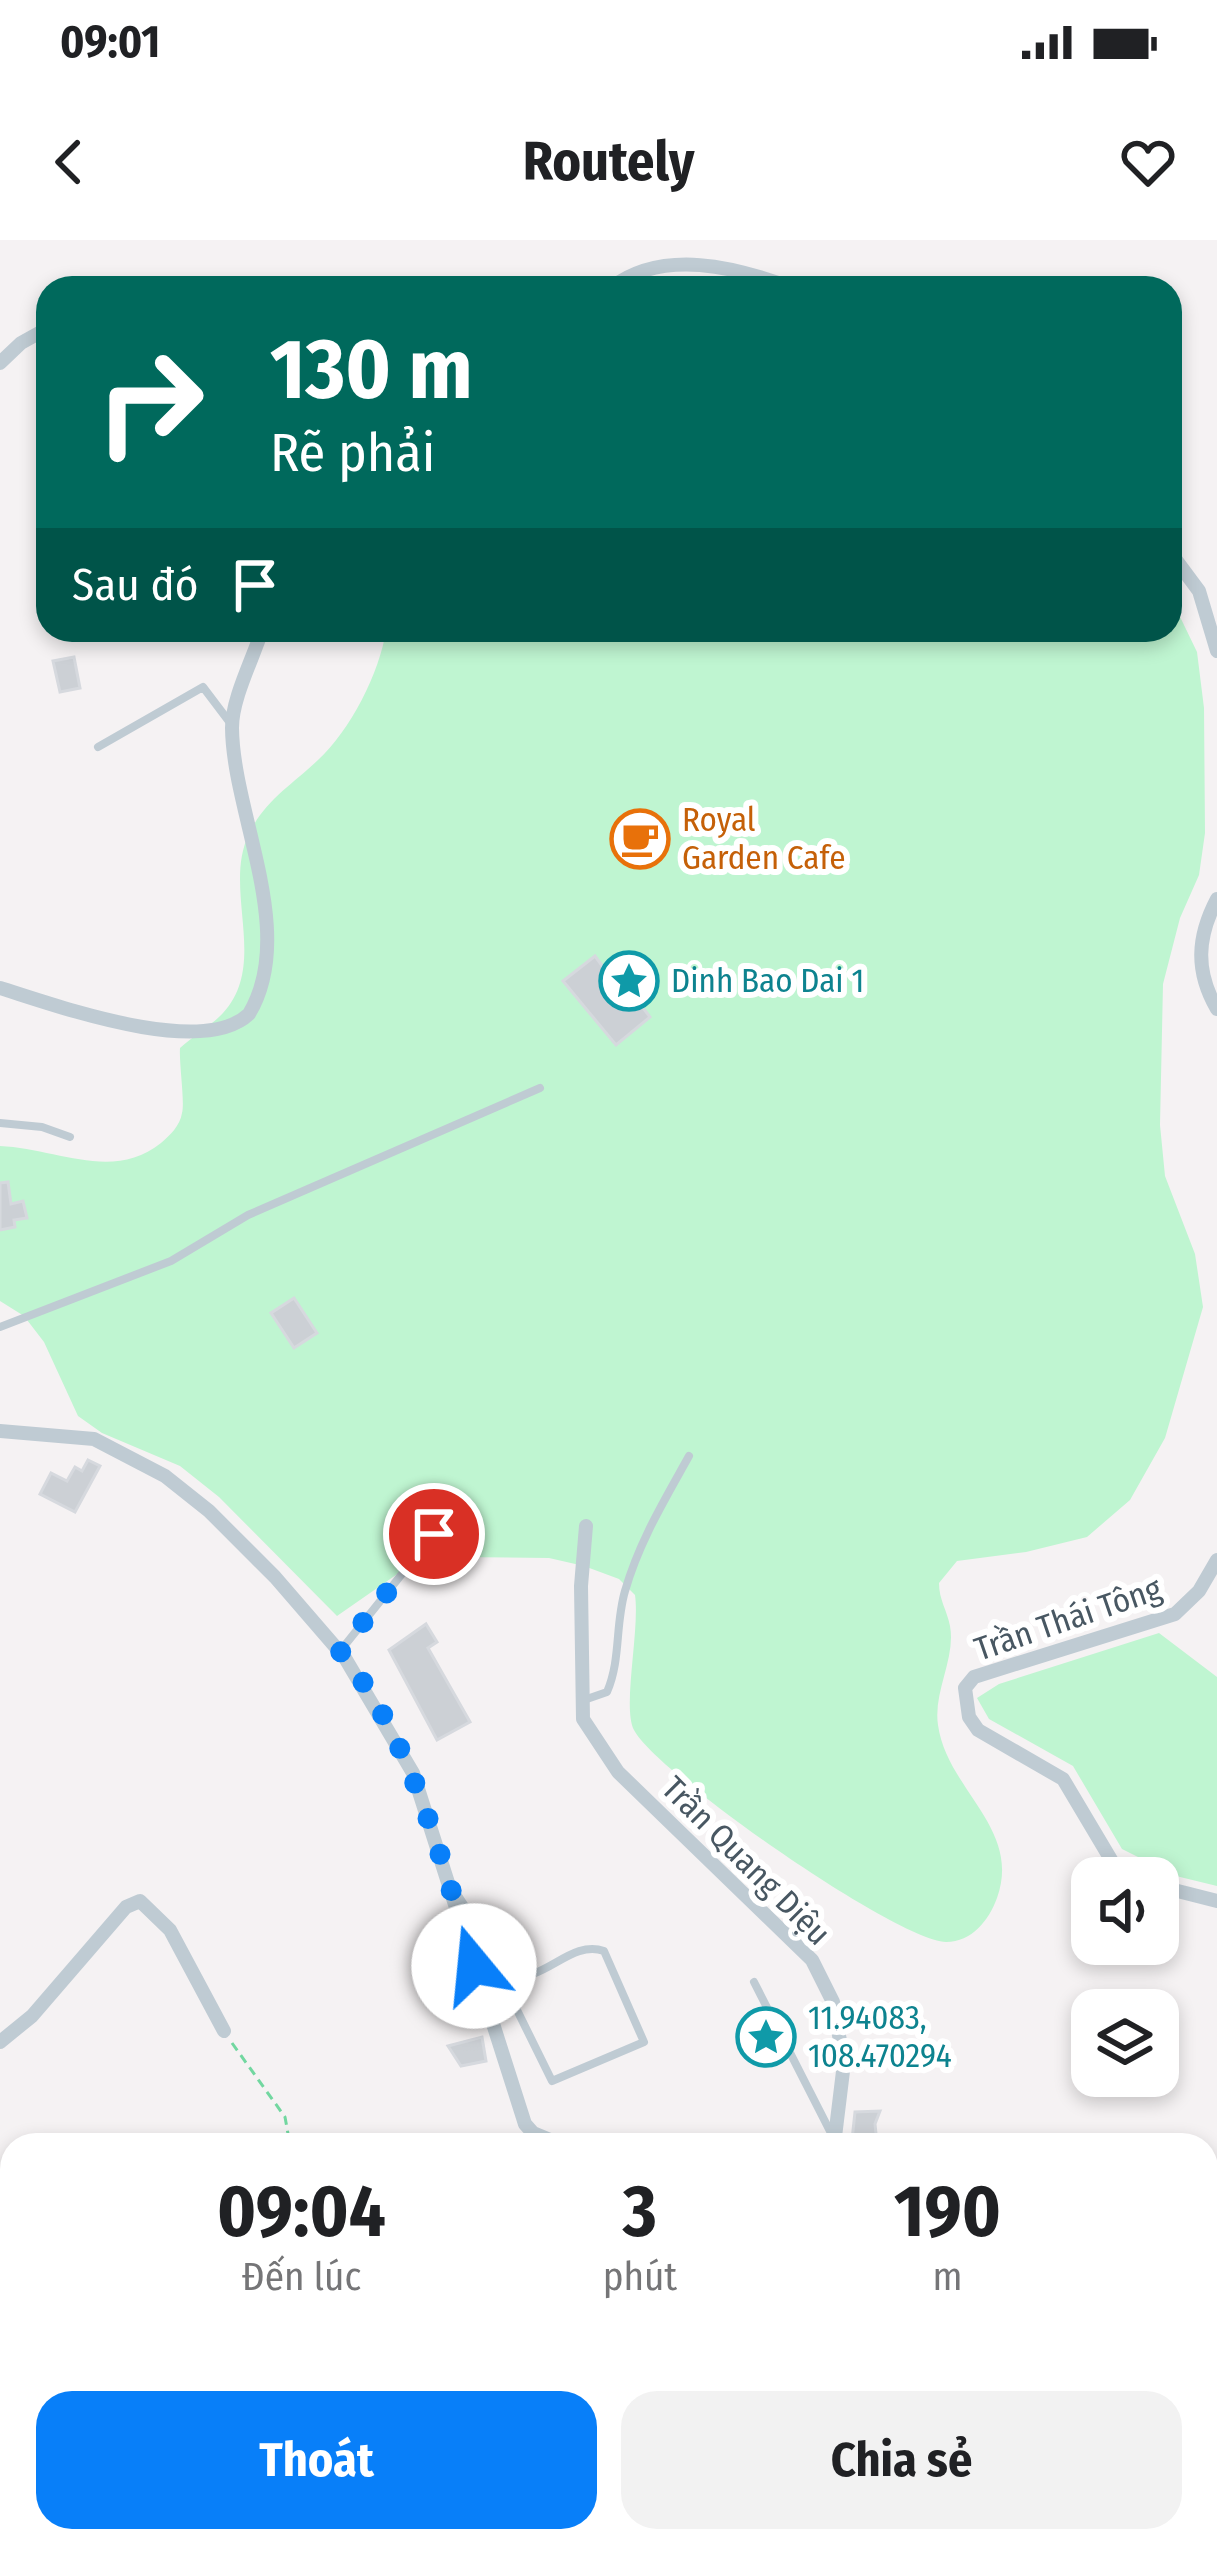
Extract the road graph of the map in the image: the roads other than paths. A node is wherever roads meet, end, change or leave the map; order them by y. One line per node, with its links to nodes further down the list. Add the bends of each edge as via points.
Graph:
1 (637, 276): 2 (street, via 659,266 701,265)
2 (745, 276)
3 (36, 335): 4 (street)
4 (0, 363)
5 (1182, 569): 7 (street, via 1199,591)
6 (258, 642): 8 (street)
7 (1217, 651)
8 (232, 725): 9 (lane, via 203,688); 11 (street, via 266,939 249,1014 218,1029 170,1030)
9 (98, 747)
10 (1217, 899): 12 (street, via 1200,946)
11 (0, 988)
12 (1217, 1009)
13 (540, 1088): 16 (lane, via 248,1215 172,1261)
14 (0, 1123): 15 (lane)
15 (70, 1136)
16 (0, 1327)
17 (0, 1431): 22 (street, via 94,1439 165,1476 209,1511)
18 (689, 1456): 23 (lane, via 642,1540 607,1692)
19 (586, 1526): 23 (street)
20 (434, 1534): 22 (lane)
21 (1217, 1560): 24 (street, Trần Thái Tông, via 1175,1614 974,1677 965,1688 978,1730 1063,1779)
22 (340, 1651): 25 (street, via 412,1773)
23 (584, 1700): 34 (street, Trần Quang Diệu, via 583,1720 618,1772 819,1972 844,2062)
24 (1109, 1857)
25 (450, 1885): 28 (lane); 32 (street)
26 (1179, 1891): 27 (street)
27 (1217, 1901)
28 (510, 1975): 28 (lane, via 531,1975 598,1948 644,2042 553,2081 517,2009)
29 (754, 1982): 33 (lane)
30 (224, 2031): 31 (street, via 170,1930 140,1901 126,1906)
31 (0, 2042)
32 (533, 2133)
33 (830, 2133)
34 (835, 2133)

